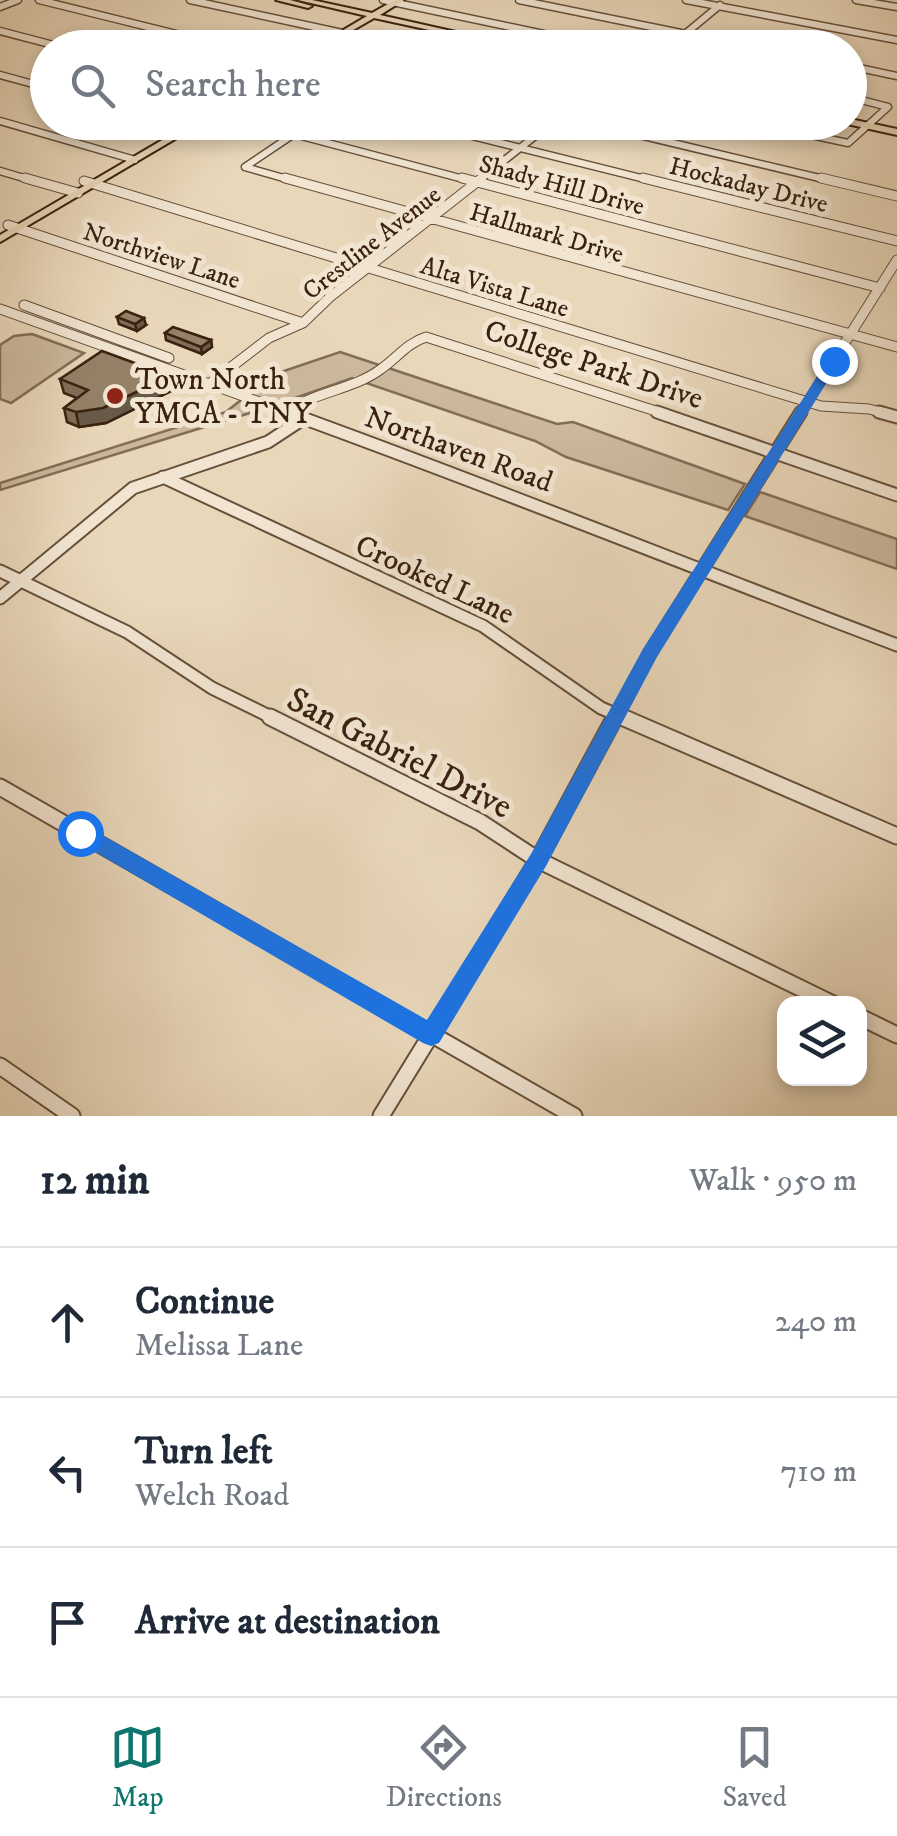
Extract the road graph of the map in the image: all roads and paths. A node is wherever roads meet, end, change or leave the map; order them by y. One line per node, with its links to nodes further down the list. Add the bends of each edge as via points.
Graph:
1 (18, 0): 13 (street)
2 (38, 0): 16 (street)
3 (190, 0): 17 (street)
4 (280, 0): 15 (main road)
5 (302, 0): 15 (main road)
6 (383, 0): 11 (street)
7 (520, 0): 22 (street)
8 (686, 0): 12 (street)
9 (726, 0): 12 (street)
10 (856, 0): 14 (street)
11 (401, 2): 15 (main road); 21 (street)
12 (719, 6): 23 (street); 24 (street)
13 (0, 8)
14 (897, 8)
15 (374, 18): 18 (main road); 19 (main road); 20 (main road)
16 (160, 30)
17 (327, 30)
18 (352, 30)
19 (425, 30)
20 (435, 30)
21 (528, 30)
22 (667, 30)
23 (692, 30)
24 (845, 30)
25 (0, 31): 27 (street)
26 (867, 34): 28 (street)
27 (30, 39)
28 (897, 40)
29 (867, 70): 31 (street)
30 (0, 75): 32 (street)
31 (897, 76)
32 (15, 79): 33 (street); 34 (street)
33 (30, 83)
34 (5, 86)
35 (867, 101): 37 (street, via 888,107)
36 (0, 121): 39 (street)
37 (868, 123): 38 (main road)
38 (897, 129)
39 (30, 130)
40 (65, 140): 48 (street)
41 (162, 140): 48 (main road)
42 (285, 140): 54 (street, Hallmark Drive, via 245,167)
43 (317, 140): 51 (street, Shady Hill Drive)
44 (489, 140): 47 (street, Hockaday Drive)
45 (531, 140): 47 (street, Crestline Avenue)
46 (661, 140): 53 (street)
47 (521, 148): 51 (street, Crestline Avenue); 56 (street, Hockaday Drive)
48 (130, 159): 50 (main road)
49 (0, 171): 52 (street)
50 (89, 182): 52 (main road); 58 (street, Alta Vista Lane)
51 (479, 183): 54 (street, Crestline Avenue); 59 (street, Shady Hill Drive)
52 (73, 192): 55 (main road)
53 (897, 196)
54 (430, 220): 58 (street, Crestline Avenue); 65 (street, Hallmark Drive)
55 (6, 231): 64 (street, Northview Lane)
56 (897, 241)
57 (897, 260): 59 (street)
58 (368, 268): 64 (street, Crestline Avenue); 73 (street, Alta Vista Lane)
59 (880, 288): 65 (street)
60 (24, 305): 62 (street)
61 (0, 309): 63 (street, Northaven Road)
62 (52, 316): 63 (street); 68 (street)
63 (40, 323): 67 (street, Northaven Road)
64 (303, 323): 72 (street, Crestline Avenue, via 269,338)
65 (850, 335): 66 (street, Hallmark Drive); 73 (street)
66 (897, 347)
67 (111, 349): 69 (street); 70 (street, Northaven Road)
68 (147, 350): 70 (street); 71 (street)
69 (101, 356)
70 (136, 358): 72 (street, Northaven Road)
71 (169, 358)
72 (209, 384): 74 (street, Northaven Road)
73 (808, 402): 75 (street, Alta Vista Lane); 77 (street)
74 (286, 412): 76 (street, Northaven Road); 77 (street, College Park Drive, via 370,376 426,337)
75 (897, 417)
76 (304, 418): 78 (street, via 268,442); 81 (street, Northaven Road)
77 (775, 455): 79 (street, College Park Drive); 81 (street)
78 (163, 476): 82 (street, via 133,488); 85 (street, Crooked Lane, via 483,626)
79 (897, 495)
80 (0, 571): 82 (street, San Gabriel Drive)
81 (702, 572): 84 (street, Northaven Road); 85 (street)
82 (21, 580): 83 (street); 88 (street, San Gabriel Drive, via 127,632 251,709 480,822)
83 (0, 598)
84 (897, 645)
85 (616, 715): 87 (street, Crooked Lane); 88 (street)
86 (0, 787): 91 (street)
87 (897, 836)
88 (538, 860): 89 (street, San Gabriel Drive); 91 (street)
89 (816, 996)
90 (867, 1020): 92 (street)
91 (431, 1035): 95 (street); 96 (street)
92 (897, 1035)
93 (0, 1066): 94 (street)
94 (72, 1116)
95 (380, 1116)
96 (574, 1116)

